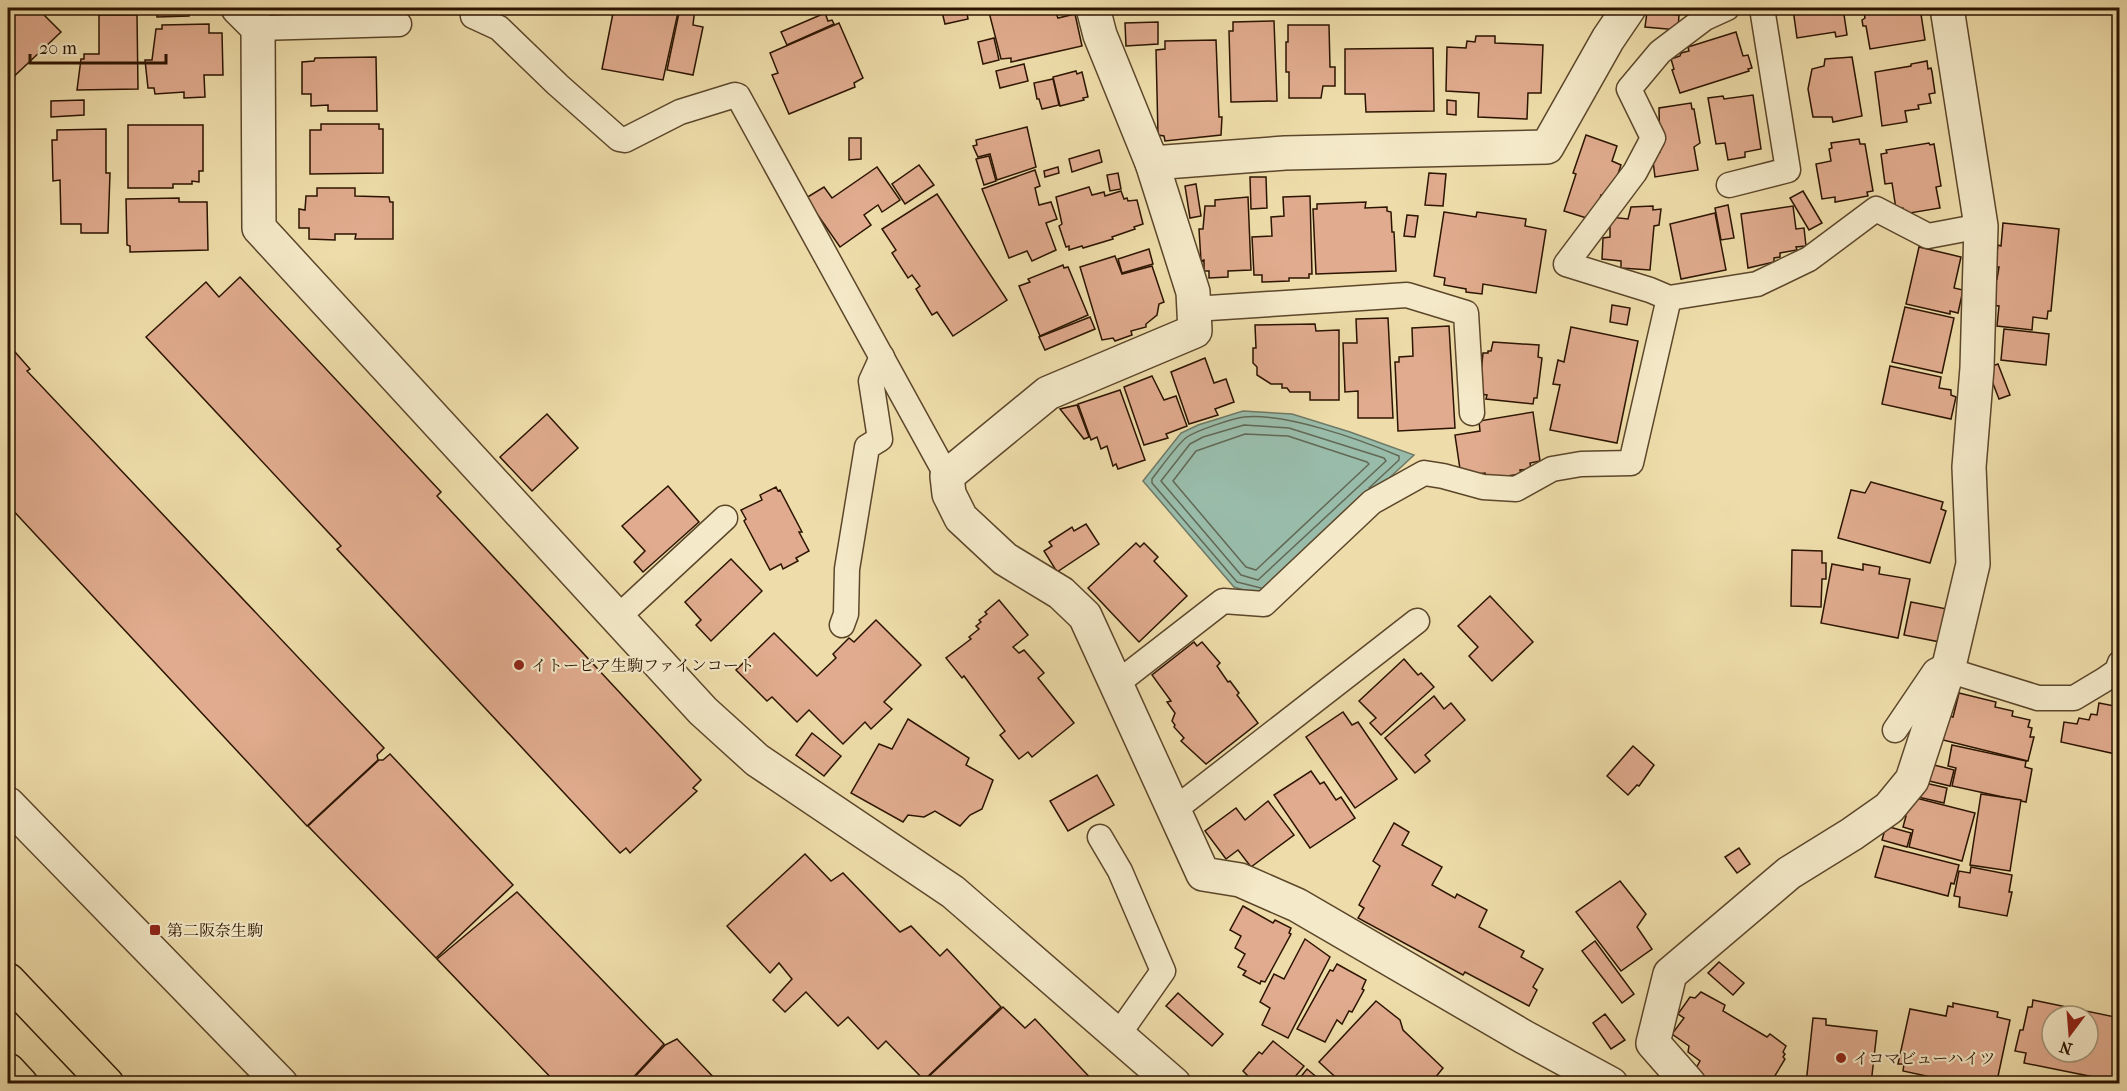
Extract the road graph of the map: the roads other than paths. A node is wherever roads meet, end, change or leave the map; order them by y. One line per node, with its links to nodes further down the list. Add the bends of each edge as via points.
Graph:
1 (1093, 8): 9 (street, via 1100,35)
2 (1629, 8): 9 (street, via 1547,147 1285,153)
3 (1727, 8): 12 (lane, via 1704,18 1660,52 1629,88 1653,138 1635,172 1566,264)
4 (1762, 8): 10 (lane, via 1788,170)
5 (1947, 8): 11 (street)
6 (473, 16): 14 (lane, via 499,28 619,139 625,140 680,112 738,96)
7 (248, 18): 8 (lane); 18 (street, via 259,228)
8 (399, 24)
9 (1152, 163): 13 (street, via 1193,292)
10 (1729, 185)
11 (1981, 226): 12 (lane, via 1928,236 1876,209 1809,259 1757,284); 21 (street, via 1977,368 1969,467 1973,564)
12 (1669, 298): 23 (lane, via 1631,463 1552,469 1516,489 1483,487 1424,473 1372,502 1264,604 1223,601)
13 (1194, 309): 15 (lane, via 1407,295 1466,313); 16 (street, via 1195,331 1048,393)
14 (882, 357): 16 (lane); 20 (lane, via 871,381 880,439 867,447)
15 (1472, 413)
16 (947, 476): 23 (street, via 949,494 961,518 1005,559 1061,592 1085,616)
17 (724, 518): 18 (lane)
18 (617, 618): 29 (street, via 703,711 756,760 953,891)
19 (1417, 621): 26 (lane)
20 (842, 625)
21 (1949, 667): 22 (lane, via 2038,698 2074,698); 24 (lane, via 1935,671); 36 (street, via 1912,780 1889,808 1789,873 1670,974 1653,1043)
22 (2114, 677)
23 (1116, 684): 26 (street)
24 (1894, 730)
25 (8, 804): 33 (street)
26 (1174, 810): 35 (street, via 1203,874 1240,880 1297,905)
27 (1100, 837): 29 (lane, via 1120,870 1163,970)
28 (8, 980): 32 (highway)
29 (1118, 1035): 34 (street)
30 (8, 1070): 31 (highway)
31 (21, 1083)
32 (107, 1083)
33 (281, 1083)
34 (1174, 1083)
35 (1611, 1083)
36 (1689, 1083)

